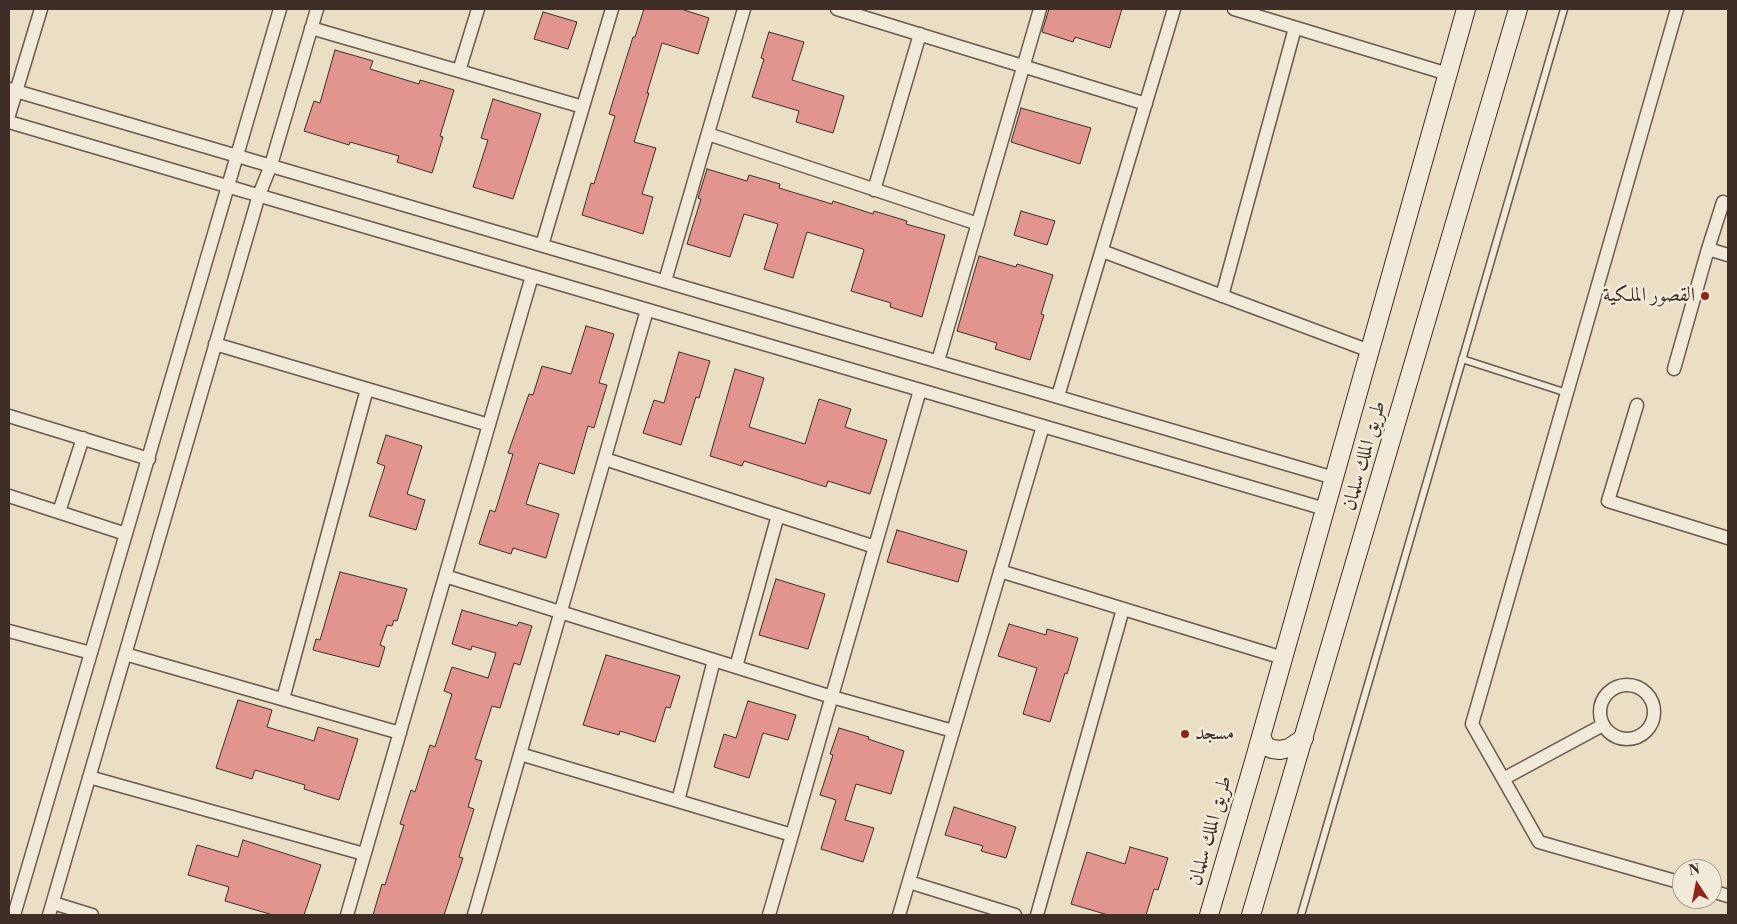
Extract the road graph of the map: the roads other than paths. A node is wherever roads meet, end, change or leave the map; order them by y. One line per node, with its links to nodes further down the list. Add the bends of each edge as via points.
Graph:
1 (41, 9): 22 (street)
2 (280, 9): 28 (street)
3 (317, 9): 16 (street)
4 (478, 9): 20 (street)
5 (612, 9): 24 (street)
6 (744, 9): 27 (street)
7 (837, 9): 15 (street)
8 (1040, 9): 19 (street)
9 (1174, 9): 23 (street)
10 (1234, 9): 17 (street)
11 (1466, 9): 21 (main road, طريق الملك سلمان)
12 (1518, 9): 83 (main road, طريق الملك سلمان)
13 (1564, 9): 45 (lane)
14 (1677, 9): 50 (street)
15 (867, 13): 18 (street)
16 (311, 28): 20 (street); 29 (street)
17 (1295, 28): 21 (street); 41 (street)
18 (920, 34): 19 (street); 31 (street)
19 (1023, 66): 23 (street); 34 (street)
20 (459, 71): 24 (street)
21 (1448, 74): 44 (main road, طريق الملك سلمان)
22 (13, 90): 25 (street); 28 (street)
23 (1146, 104): 37 (street)
24 (583, 108): 35 (street)
25 (9, 115)
26 (9, 122): 30 (street)
27 (708, 134): 31 (street); 40 (street)
28 (237, 156): 29 (street); 30 (street)
29 (271, 165): 32 (street); 35 (street)
30 (229, 186): 32 (street); 57 (street)
31 (874, 190): 34 (street)
32 (259, 195): 39 (street); 43 (street)
33 (1723, 202): 36 (street)
34 (978, 224): 46 (street)
35 (542, 245): 40 (street)
36 (1708, 249): 38 (street); 47 (street)
37 (1102, 251): 41 (street); 51 (street)
38 (1728, 255)
39 (532, 276): 42 (street); 54 (street)
40 (665, 281): 46 (street)
41 (1222, 296): 44 (street)
42 (647, 310): 49 (street); 58 (street)
43 (216, 344): 48 (street); 73 (street)
44 (1370, 352): 59 (main road, طريق الملك سلمان)
45 (1462, 359): 50 (lane); 103 (lane)
46 (938, 361): 51 (street)
47 (1674, 369)
48 (368, 389): 54 (street); 78 (street)
49 (920, 390): 55 (street); 66 (street)
50 (1567, 393): 86 (street, via 1472,724)
51 (1058, 396): 59 (street)
52 (1637, 405): 65 (street, via 1608,501)
53 (9, 416): 56 (street)
54 (489, 425): 68 (street)
55 (1043, 426): 61 (street); 67 (street)
56 (83, 438): 57 (street); 62 (street)
57 (148, 459): 64 (street)
58 (605, 459): 63 (street); 70 (street)
59 (1334, 478): 61 (main road, طريق الملك سلمان)
60 (9, 496): 62 (street)
61 (1325, 509): 74 (main road, طريق الملك سلمان)
62 (59, 512): 64 (street)
63 (778, 515): 66 (street); 76 (street)
64 (126, 534): 72 (street)
65 (1728, 538)
66 (875, 547): 77 (street)
67 (1000, 571): 69 (street); 80 (street)
68 (445, 576): 70 (street); 81 (street)
69 (1123, 609): 74 (street); 100 (street)
70 (561, 611): 75 (street); 84 (street)
71 (9, 631): 72 (street)
72 (91, 653): 93 (street)
73 (125, 654): 78 (street); 85 (street)
74 (1283, 658): 82 (main road, طريق الملك سلمان)
75 (714, 660): 76 (street); 87 (street)
76 (736, 667): 77 (street)
77 (832, 697): 80 (street); 88 (street)
78 (283, 699): 81 (street)
79 (1603, 725): 79 (street, via 1613,736 1622,739 1637,737 1650,726 1653,717 1649,697 1640,688 1618,686 1602,700); 86 (street)
80 (953, 731): 91 (street)
81 (400, 733): 89 (street)
82 (1261, 737): 83 (main road, via 1272,750 1289,748); 101 (main road, طريق الملك سلمان)
83 (1304, 738): 102 (main road, طريق الملك سلمان)
84 (520, 754): 87 (street); 96 (street)
85 (89, 777): 89 (street); 92 (street)
86 (1503, 779): 90 (street, via 1539,842)
87 (678, 801): 88 (street)
88 (792, 835): 97 (street)
89 (364, 854): 95 (street)
90 (1672, 880)
91 (909, 882): 98 (street); 99 (street)
92 (51, 909): 94 (street)
93 (14, 915)
94 (92, 915)
95 (347, 915)
96 (474, 915)
97 (769, 915)
98 (899, 915)
99 (1015, 915)
100 (1037, 915)
101 (1209, 915)
102 (1251, 915)
103 (1301, 915)

